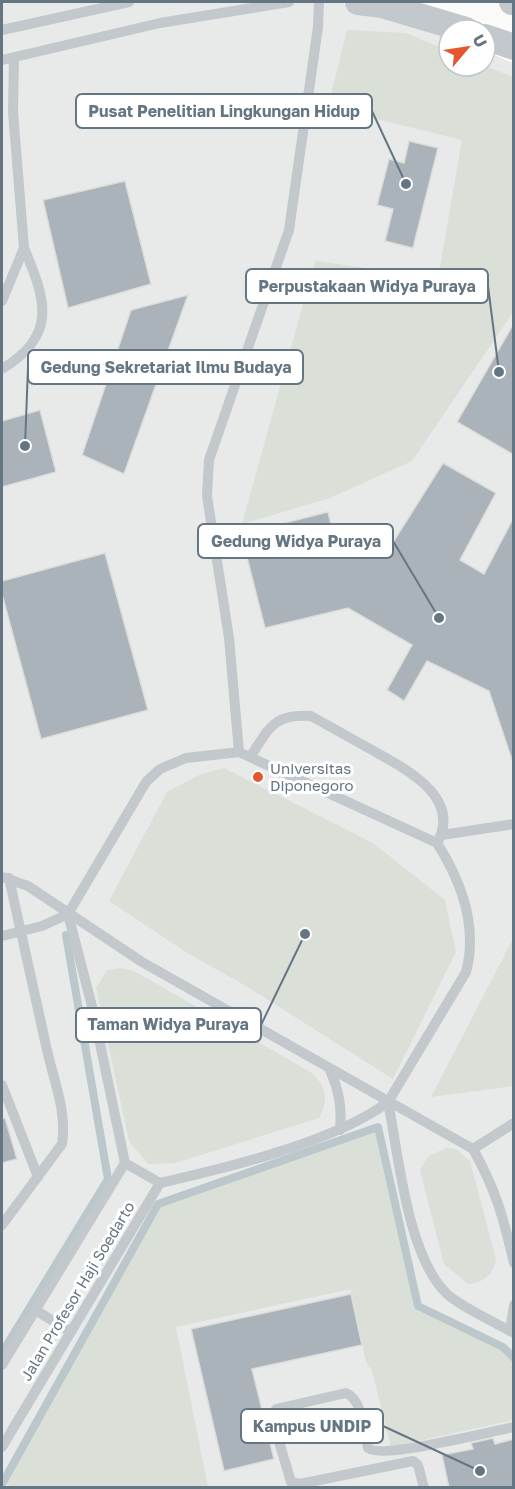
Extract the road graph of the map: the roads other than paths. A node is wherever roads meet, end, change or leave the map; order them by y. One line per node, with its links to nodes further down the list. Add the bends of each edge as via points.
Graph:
1 (129, 2): 6 (lane)
2 (289, 2): 9 (lane, via 160,23)
3 (319, 2): 14 (lane, via 288,230 209,460 207,496)
4 (358, 2): 5 (street)
5 (437, 22)
6 (2, 30)
7 (497, 41): 8 (street)
8 (513, 47)
9 (14, 57): 10 (lane); 11 (lane)
10 (2, 60)
11 (24, 249): 12 (lane); 13 (lane, via 44,309 34,342)
12 (2, 301)
13 (2, 369)
14 (245, 754): 16 (lane); 16 (lane, via 274,722 291,715 311,716 418,775 437,798 442,814); 18 (lane, via 186,758 160,769 146,782)
15 (513, 824): 16 (lane)
16 (439, 839): 23 (lane, via 460,883 471,954 466,972)
17 (5, 878): 18 (lane, via 28,886); 19 (lane)
18 (68, 914): 19 (lane); 21 (lane, via 142,962); 27 (lane)
19 (21, 932): 20 (lane); 28 (lane, via 64,1128 62,1144)
20 (2, 936)
21 (330, 1070): 23 (lane); 25 (lane, via 342,1110)
22 (2, 1085): 28 (lane)
23 (388, 1102): 25 (lane); 26 (lane); 35 (lane, via 424,1262 447,1294)
24 (513, 1123): 26 (lane)
25 (340, 1130): 29 (lane)
26 (472, 1149): 31 (lane, via 496,1193)
27 (125, 1163): 29 (lane); 33 (lane, Jalan Profesor Haji Soedarto)
28 (38, 1177): 30 (lane)
29 (160, 1183): 34 (lane, Jalan Profesor Haji Soedarto)
30 (2, 1225)
31 (513, 1263)
32 (513, 1305): 35 (lane)
33 (37, 1311): 34 (lane); 37 (lane, Jalan Profesor Haji Soedarto)
34 (69, 1331): 39 (lane, Jalan Profesor Haji Soedarto)
35 (512, 1332)
36 (2, 1342): 37 (lane)
37 (4, 1360)
38 (513, 1427): 40 (lane, via 375,1453 368,1448 356,1401 346,1393 276,1409 273,1413 291,1482 300,1484 413,1461 418,1465)
39 (2, 1447)
40 (424, 1488)

